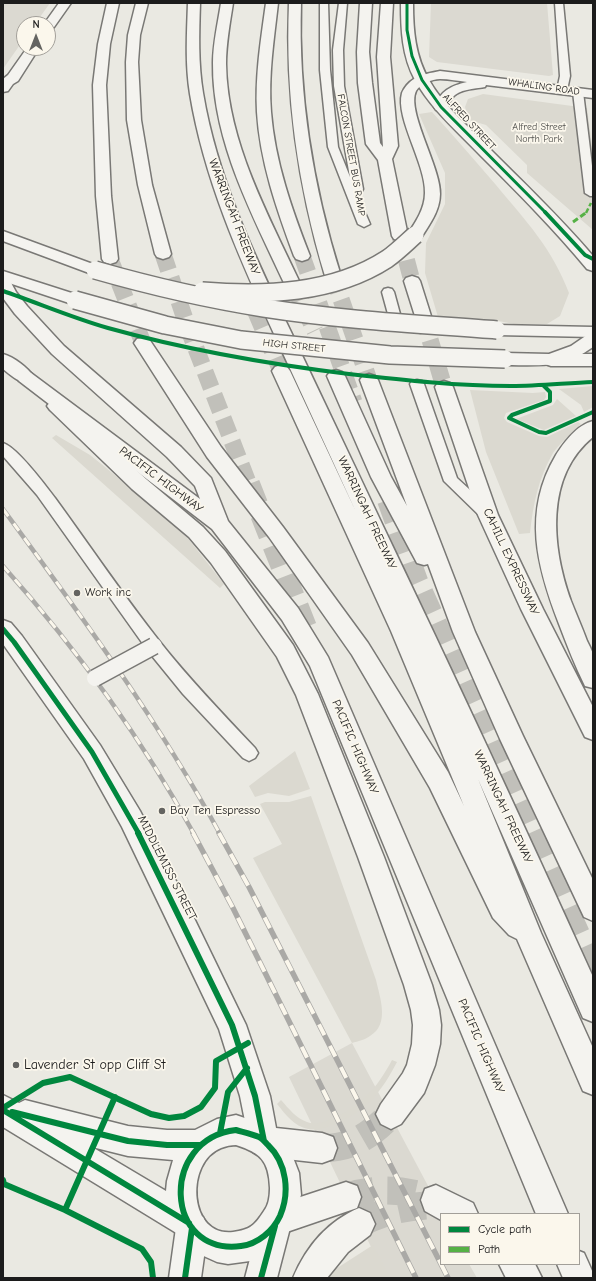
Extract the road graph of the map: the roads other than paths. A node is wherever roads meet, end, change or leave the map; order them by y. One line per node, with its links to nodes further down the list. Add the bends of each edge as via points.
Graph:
1 (65, 3): 14 (main road)
2 (113, 3): 36 (main road, via 101,58 101,172)
3 (142, 3): 33 (main road, via 134,34 132,62 134,120 145,185)
4 (194, 3): 70 (main road, WARRINGAH FREEWAY, via 193,49 200,118 227,207)
5 (227, 3): 41 (main road, via 220,71 229,133 251,193)
6 (272, 3): 34 (main road, via 265,57 264,112 273,169 285,212)
7 (296, 3): 38 (main road, via 296,88 304,148 313,202)
8 (324, 3): 9 (lane, FALCON STREET BUS RAMP, via 325,70 333,147 364,224 339,86 338,50)
9 (343, 3)
10 (366, 3): 27 (main road, via 363,52 365,83 373,144)
11 (387, 3): 27 (main road, via 383,58 391,146)
12 (407, 3): 18 (main road, ALFRED STREET, via 410,49)
13 (559, 3): 21 (lane, via 565,76)
14 (56, 16)
15 (180, 18): 26 (main road, WARRINGAH FREEWAY, via 180,58 184,93)
16 (28, 56): 17 (main road)
17 (13, 78): 20 (main road); 24 (main road, via 15,82)
18 (422, 80): 19 (main road, WHALING ROAD, via 440,75); 25 (main road, ALFRED STREET); 30 (main road, via 409,92 408,107 428,165 433,191 429,214)
19 (495, 81): 21 (main road, WHALING ROAD); 25 (main road, WHALING ROAD, via 454,90 444,98)
20 (3, 88)
21 (562, 90): 22 (main road, WHALING ROAD)
22 (578, 92): 23 (main road, WHALING ROAD); 28 (lane)
23 (593, 94)
24 (3, 100)
25 (441, 107): 35 (main road, ALFRED STREET)
26 (197, 158)
27 (385, 159): 30 (main road)
28 (590, 193)
29 (216, 214): 32 (main road, WARRINGAH FREEWAY)
30 (408, 235): 36 (main road, bridge, via 394,254 357,274 323,285 284,292 245,294 200,291 164,286)
31 (3, 236): 36 (main road)
32 (227, 241)
33 (163, 254)
34 (302, 256)
35 (590, 260)
36 (105, 268): 45 (main road, bridge, via 197,296 264,308 366,320 497,330)
37 (3, 276): 49 (main road, HIGH STREET, bridge, via 75,300 165,325 241,340 390,355)
38 (333, 276)
39 (412, 281): 44 (main road)
40 (3, 282): 60 (main road, via 21,310 58,350 174,452 204,483)
41 (293, 285)
42 (388, 292): 43 (lane)
43 (394, 314)
44 (422, 316)
45 (593, 332)
46 (593, 339): 49 (main road, via 577,350)
47 (143, 343): 69 (main road, via 214,452 276,532 360,649 439,780 502,908)
48 (3, 360): 53 (main road, PACIFIC HIGHWAY)
49 (551, 360): 50 (main road, HIGH STREET)
50 (593, 360)
51 (281, 371): 69 (main road, WARRINGAH FREEWAY, via 402,631)
52 (336, 376): 62 (main road, via 381,477)
53 (25, 377): 60 (main road, PACIFIC HIGHWAY); 73 (main road, PACIFIC HIGHWAY, via 139,484 196,532 218,556 285,651 307,694 371,857 425,1010 426,1044 422,1065 414,1083)
54 (369, 380): 62 (main road)
55 (417, 384): 59 (lane, via 451,481)
56 (444, 387): 59 (main road, CAHILL EXPRESSWAY)
57 (593, 427): 65 (main road, via 581,435 554,475 545,518 549,565 558,595)
58 (3, 448): 63 (lane, via 42,491)
59 (488, 515): 66 (main road, CAHILL EXPRESSWAY)
60 (219, 524): 77 (main road, PACIFIC HIGHWAY, via 290,614 320,663)
61 (3, 629): 74 (main road, MIDDLEMISS STREET, via 92,752 165,886 232,1024 255,1096)
62 (464, 632): 68 (main road)
63 (154, 646): 64 (lane, bridge); 67 (lane, via 189,690)
64 (95, 678)
65 (593, 679)
66 (593, 730)
67 (249, 753)
68 (593, 908)
69 (531, 940): 71 (main road, WARRINGAH FREEWAY)
70 (593, 1008)
71 (593, 1081)
72 (3, 1110): 75 (main road, via 128,1141); 79 (main road)
73 (391, 1114)
74 (266, 1142): 75 (main road, via 236,1130 220,1133); 76 (main road); 78 (main road, via 274,1149 280,1160 286,1183 285,1202)
75 (200, 1145): 79 (main road, via 190,1158 182,1181 182,1207)
76 (322, 1148)
77 (552, 1213)
78 (276, 1222): 79 (main road, via 269,1232 252,1244 233,1249 211,1244); 83 (main road); 84 (main road, via 352,1210 340,1238 324,1254)
79 (190, 1225): 82 (main road)
80 (516, 1265): 85 (main road)
81 (573, 1265): 86 (main road)
82 (185, 1278)
83 (262, 1278)
84 (309, 1278)
85 (526, 1278)
86 (579, 1278)

